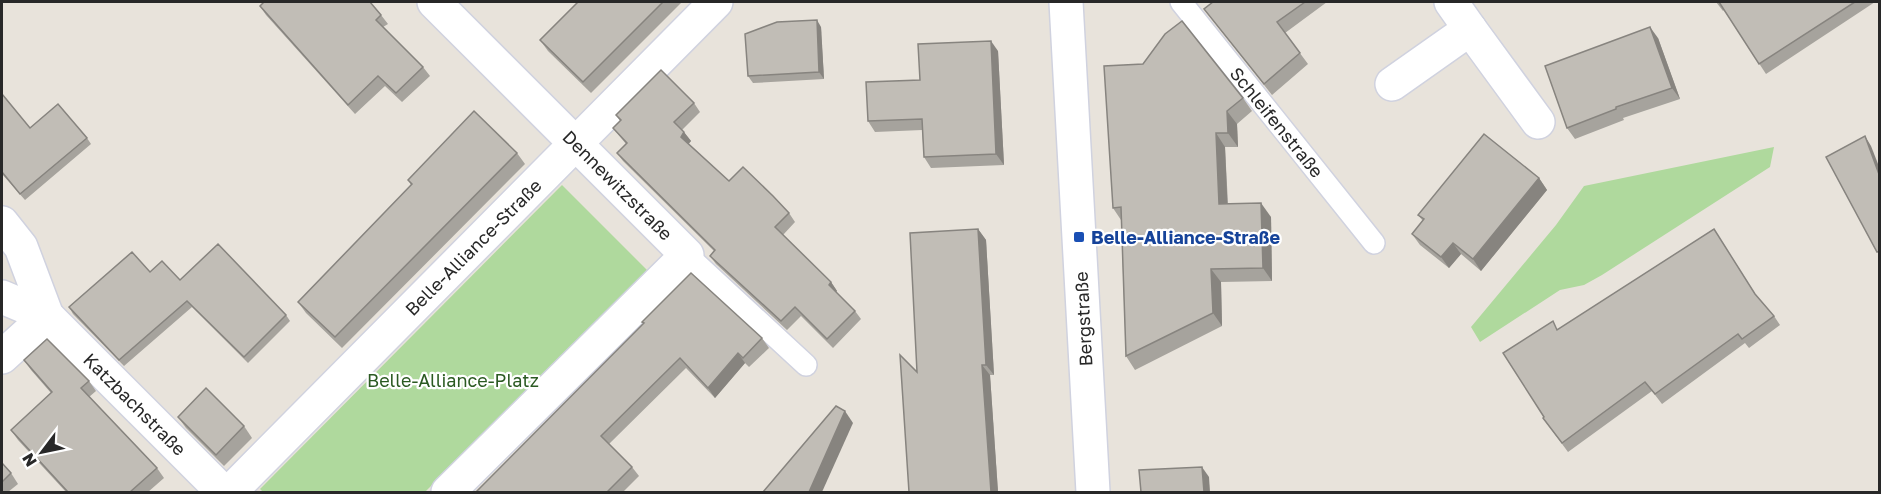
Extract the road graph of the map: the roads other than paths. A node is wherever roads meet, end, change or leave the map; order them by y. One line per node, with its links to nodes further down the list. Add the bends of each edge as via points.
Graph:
1 (434, 2): 9 (street, Dennewitzstraße)
2 (716, 2): 9 (street, Belle-Alliance-Straße)
3 (1066, 2): 20 (street, Bergstraße)
4 (1181, 2): 11 (lane, Schleifenstraße)
5 (1450, 2): 6 (street)
6 (1470, 29): 7 (street); 8 (street)
7 (1392, 84)
8 (1538, 122)
9 (577, 143): 12 (street, Dennewitzstraße); 18 (street, Belle-Alliance-Straße)
10 (2, 223): 14 (street, Katzbachstraße, via 21,247)
11 (1374, 243)
12 (687, 255): 16 (lane, Dennewitzstraße); 19 (street)
13 (2, 297): 14 (street, Katzbachstraße)
14 (46, 316): 15 (street); 17 (street, Katzbachstraße)
15 (2, 357)
16 (806, 365)
17 (223, 492)
18 (230, 492)
19 (448, 492)
20 (1093, 492)

